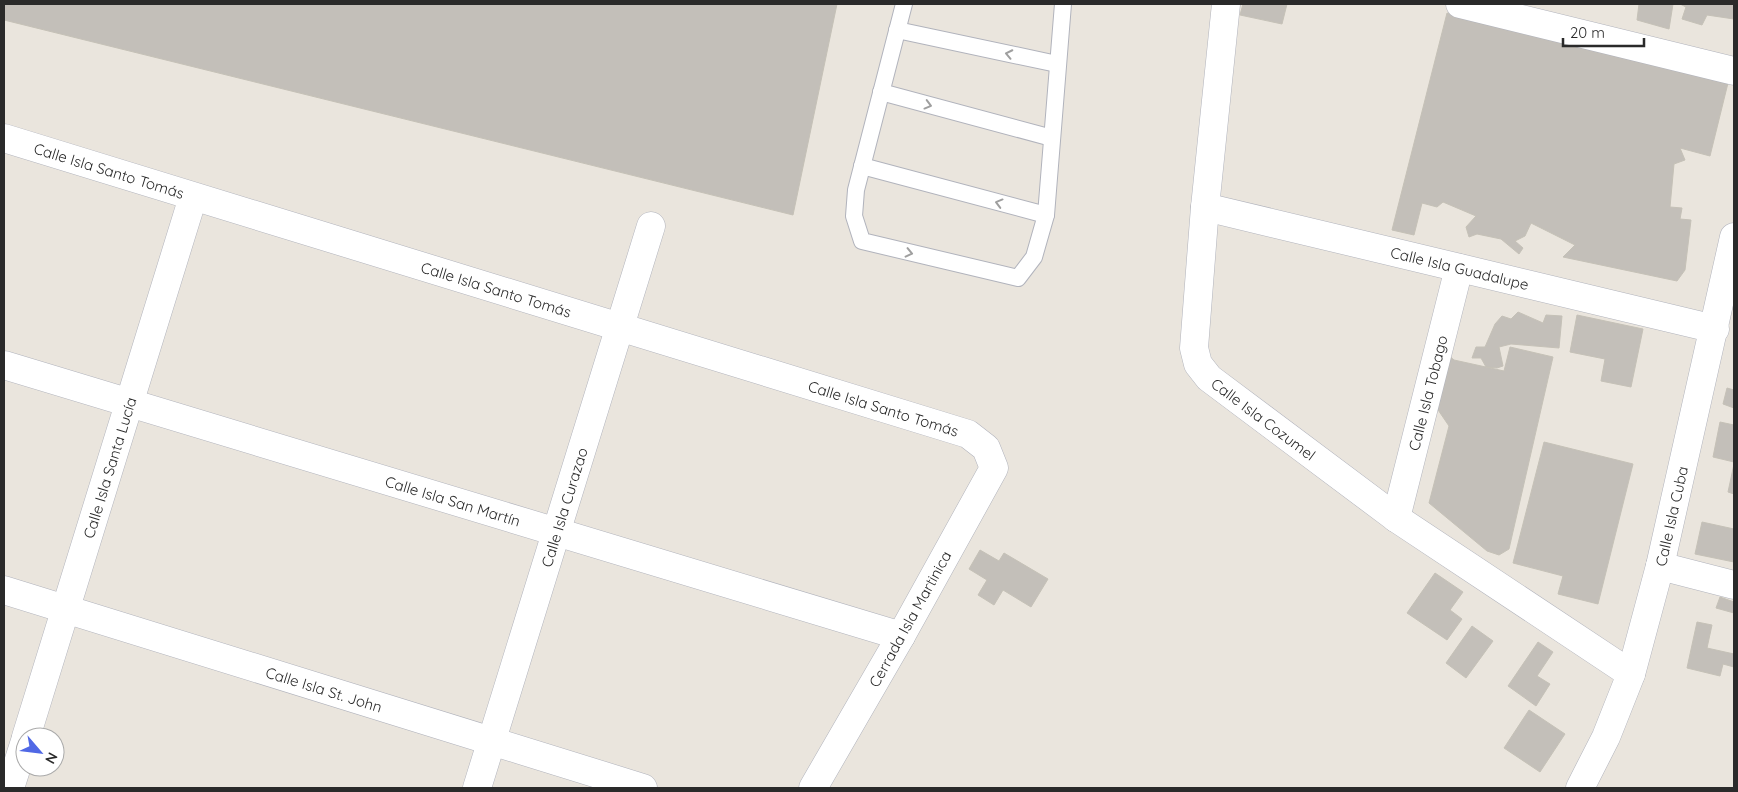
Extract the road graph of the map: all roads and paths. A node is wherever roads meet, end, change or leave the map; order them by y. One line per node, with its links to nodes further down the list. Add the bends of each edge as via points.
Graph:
1 (904, 4): 5 (lane)
2 (1062, 4): 6 (lane)
3 (1226, 4): 13 (street, Calle Isla Cozumel)
4 (1460, 4): 7 (street)
5 (897, 30): 6 (lane, one-way to 5); 8 (lane)
6 (1056, 64): 10 (lane)
7 (1734, 71)
8 (881, 92): 10 (lane, one-way to 10); 11 (lane)
9 (4, 138): 12 (street, Calle Isla Santo Tomás)
10 (1052, 138): 14 (lane)
11 (862, 166): 14 (lane, one-way to 11); 14 (lane, one-way to 14, via 854,216 862,241 1018,278 1034,257)
12 (193, 197): 18 (street, Calle Isla Santo Tomás); 21 (street, Calle Isla Santa Lucía)
13 (1205, 207): 17 (street, Calle Isla Guadalupe); 23 (street, Calle Isla Cozumel, via 1194,348 1198,364 1209,378)
14 (1046, 215)
15 (651, 226): 18 (street, Calle Isla Curazao)
16 (1734, 237): 19 (street, Calle Isla Cuba)
17 (1459, 268): 19 (street, Calle Isla Guadalupe); 23 (street, Calle Isla Tobago)
18 (620, 328): 22 (street, Calle Isla Santo Tomás, via 968,434); 24 (street, Calle Isla Curazao)
19 (1715, 329): 25 (street, Calle Isla Cuba)
20 (4, 365): 21 (street, Calle Isla San Martín)
21 (130, 402): 24 (street, Calle Isla San Martín); 28 (street, Calle Isla Santa Lucía)
22 (986, 448): 29 (street, Cerrada Isla Martinica, via 994,468)
23 (1396, 518): 30 (street, Calle Isla Cozumel)
24 (557, 531): 29 (street, Calle Isla San Martín); 32 (street, Calle Isla Curazao)
25 (1660, 566): 26 (street); 30 (street, Calle Isla Cuba)
26 (1734, 585)
27 (4, 590): 28 (street, Calle Isla St. John)
28 (65, 611): 31 (street, Calle Isla Santa Lucía); 32 (street, Calle Isla St. John)
29 (902, 636): 37 (street, Cerrada Isla Martinica)
30 (1631, 674): 38 (street, Calle Isla Cuba, via 1606,737)
31 (29, 727)
32 (491, 743): 35 (street, Calle Isla Curazao); 36 (street, Calle Isla St. John)
33 (15, 772): 34 (street)
34 (10, 788)
35 (477, 788)
36 (643, 788)
37 (813, 788)
38 (1580, 788)

